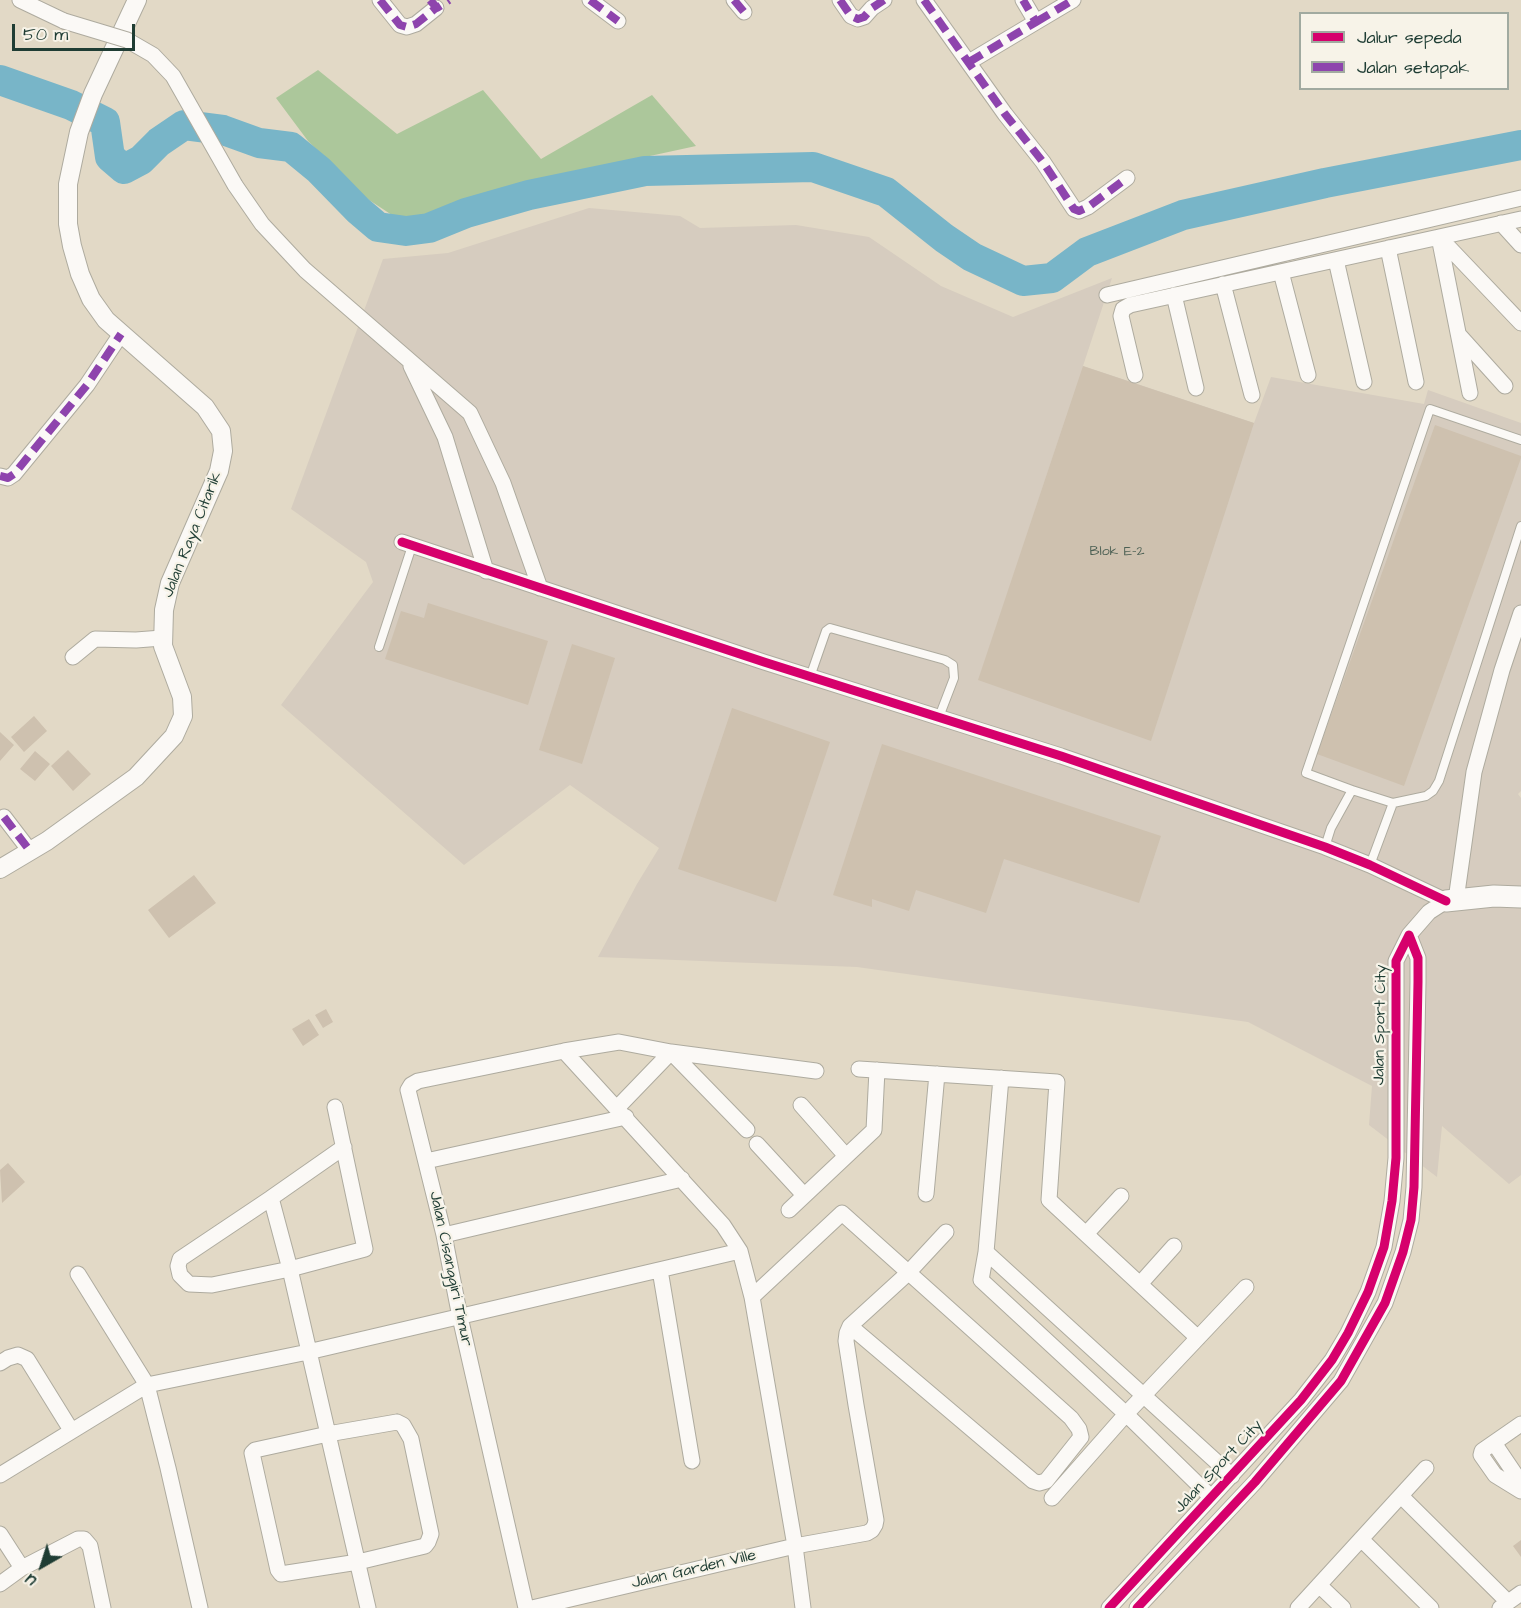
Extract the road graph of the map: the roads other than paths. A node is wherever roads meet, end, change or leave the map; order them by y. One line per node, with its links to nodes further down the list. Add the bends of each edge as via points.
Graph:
1 (20, 0): 30 (street, bridge, via 64,21 127,40 153,55 173,76 235,185 262,224 305,270)
2 (137, 0): 28 (street, Jalan Raya Citarik, via 93,94 79,132 68,184 68,224 80,274 106,320)
3 (380, 0): 11 (street, via 406,27 416,24)
4 (449, 0): 11 (street, via 439,8)
5 (590, 0): 12 (street)
6 (840, 0): 7 (street, via 851,16 858,19)
7 (884, 0)
8 (924, 0): 14 (street)
9 (1023, 0): 13 (street)
10 (1073, 0): 13 (street)
11 (433, 4)
12 (618, 21)
13 (1036, 22): 14 (street)
14 (969, 62): 15 (street, via 1074,209 1079,212 1088,207)
15 (1126, 178)
16 (1521, 198): 26 (street)
17 (1521, 219): 18 (street)
18 (1501, 223): 19 (street); 20 (street)
19 (1439, 237): 21 (street); 27 (street); 29 (street)
20 (1521, 245)
21 (1388, 248): 22 (street); 34 (street)
22 (1336, 260): 23 (street); 33 (street)
23 (1281, 272): 24 (street); 32 (street)
24 (1223, 284): 25 (street); 38 (street)
25 (1173, 295): 31 (street, via 1123,309 1121,316); 36 (street)
26 (1107, 296)
27 (1521, 323)
28 (121, 334): 40 (street, via 87,385 14,474 8,478); 46 (street, Jalan Raya Citarik, via 205,408 219,426 223,440 219,471 170,583)
29 (1459, 335): 35 (street); 37 (street)
30 (408, 361): 43 (street, via 445,437); 44 (street, via 470,413 503,483)
31 (1135, 375)
32 (1308, 375)
33 (1364, 382)
34 (1416, 382)
35 (1505, 386)
36 (1196, 388)
37 (1470, 393)
38 (1252, 395)
39 (1521, 440): 51 (lane, via 1430,410 1306,772)
40 (0, 476)
41 (1521, 526): 52 (lane, via 1439,781 1426,796)
42 (407, 544): 43 (street); 47 (lane)
43 (486, 571): 44 (street)
44 (540, 588): 49 (street)
45 (1521, 613): 59 (street, via 1474,772)
46 (162, 638): 48 (street, via 95,639); 55 (street, Jalan Raya Citarik, via 184,705 174,736 136,777)
47 (379, 646)
48 (73, 657)
49 (810, 677): 50 (street); 50 (lane, via 825,631 830,628 945,660 952,665 954,678)
50 (939, 717): 54 (street)
51 (1352, 790): 52 (lane); 54 (lane, via 1331,828)
52 (1393, 803): 56 (lane)
53 (4, 817): 55 (street)
54 (1325, 848): 56 (street)
55 (30, 851): 57 (street, Jalan Raya Citarik)
56 (1370, 865): 59 (street)
57 (0, 869)
58 (1521, 897): 59 (main road)
59 (1451, 900): 60 (street, via 1429,912)
60 (1409, 935): 99 (street, Jalan Sport City, via 1396,960 1396,1158 1392,1201 1383,1247 1368,1292); 101 (street, via 1418,958 1417,1119 1411,1220 1385,1304)
61 (564, 1051): 62 (street, via 619,1042); 70 (street); 75 (street, Jalan Cisanggiri Timur, via 411,1085 408,1090)
62 (671, 1052): 65 (street); 70 (street); 71 (street)
63 (859, 1069): 64 (street)
64 (878, 1070): 66 (street); 74 (street, via 874,1130)
65 (816, 1071)
66 (937, 1074): 67 (street); 77 (street)
67 (1001, 1078): 83 (street, via 1057,1082 1049,1200); 87 (street)
68 (801, 1106): 74 (street)
69 (335, 1107): 73 (street)
70 (621, 1112): 75 (street); 76 (street)
71 (747, 1130)
72 (757, 1144): 78 (street)
73 (344, 1148): 80 (street); 88 (street, via 365,1250)
74 (846, 1156): 78 (street)
75 (426, 1161): 84 (street, Jalan Cisanggiri Timur)
76 (682, 1179): 84 (street); 86 (street, via 723,1225)
77 (926, 1194)
78 (804, 1195): 81 (street)
79 (1121, 1196): 83 (street)
80 (271, 1198): 88 (street); 88 (street, via 180,1259 180,1275 189,1284 212,1285)
81 (789, 1210)
82 (945, 1232): 91 (street)
83 (1086, 1234): 92 (street)
84 (444, 1235): 95 (street, Jalan Cisanggiri Timur)
85 (1174, 1246): 92 (street)
86 (740, 1251): 89 (street); 94 (street)
87 (986, 1252): 103 (street); 104 (street, via 981,1280)
88 (290, 1269): 98 (street)
89 (660, 1270): 95 (street); 109 (street)
90 (78, 1274): 102 (street)
91 (907, 1274): 94 (street, via 842,1214); 96 (street); 96 (street, via 1079,1429 1081,1437 1046,1481 1033,1482)
92 (1140, 1284): 97 (street)
93 (1246, 1287): 97 (street)
94 (752, 1297): 120 (street)
95 (460, 1317): 98 (street); 129 (street, Jalan Cisanggiri Timur)
96 (850, 1326): 120 (street, Jalan Garden Ville, via 846,1341 876,1520 867,1533)
97 (1198, 1338): 103 (street)
98 (309, 1352): 102 (street); 107 (street)
99 (1332, 1360): 101 (street); 112 (street, Jalan Sport City, via 1301,1401)
100 (0, 1363): 106 (street, via 18,1355 27,1359)
101 (1350, 1369): 133 (street, via 1256,1482)
102 (147, 1385): 106 (street); 127 (street)
103 (1144, 1395): 104 (street); 112 (street)
104 (1126, 1414): 116 (street); 117 (street)
105 (1521, 1424): 108 (street)
106 (71, 1430): 111 (street)
107 (328, 1434): 121 (street); 121 (street, via 397,1422 411,1439 431,1534 428,1542 425,1546); 121 (street, via 252,1453 275,1559 281,1574)
108 (1494, 1443): 113 (street); 114 (street, via 1482,1451 1485,1464)
109 (692, 1461)
110 (1426, 1468): 115 (street)
111 (0, 1475)
112 (1232, 1476): 116 (street, Jalan Sport City)
113 (1521, 1483)
114 (1521, 1491)
115 (1401, 1496): 119 (street); 125 (street)
116 (1211, 1497): 132 (street, Jalan Sport City)
117 (1052, 1498)
118 (0, 1534): 122 (street)
119 (1361, 1539): 124 (street); 136 (street)
120 (795, 1546): 130 (street, Jalan Garden Ville); 131 (street)
121 (358, 1562): 128 (street)
122 (22, 1568): 123 (street); 126 (street, via 84,1539 90,1546)
123 (0, 1584)
124 (1319, 1585): 134 (street); 135 (street)
125 (1510, 1601)
126 (103, 1608)
127 (200, 1608)
128 (368, 1608)
129 (526, 1608)
130 (532, 1608)
131 (803, 1608)
132 (1109, 1608)
133 (1137, 1608)
134 (1298, 1608)
135 (1343, 1608)
136 (1431, 1608)

